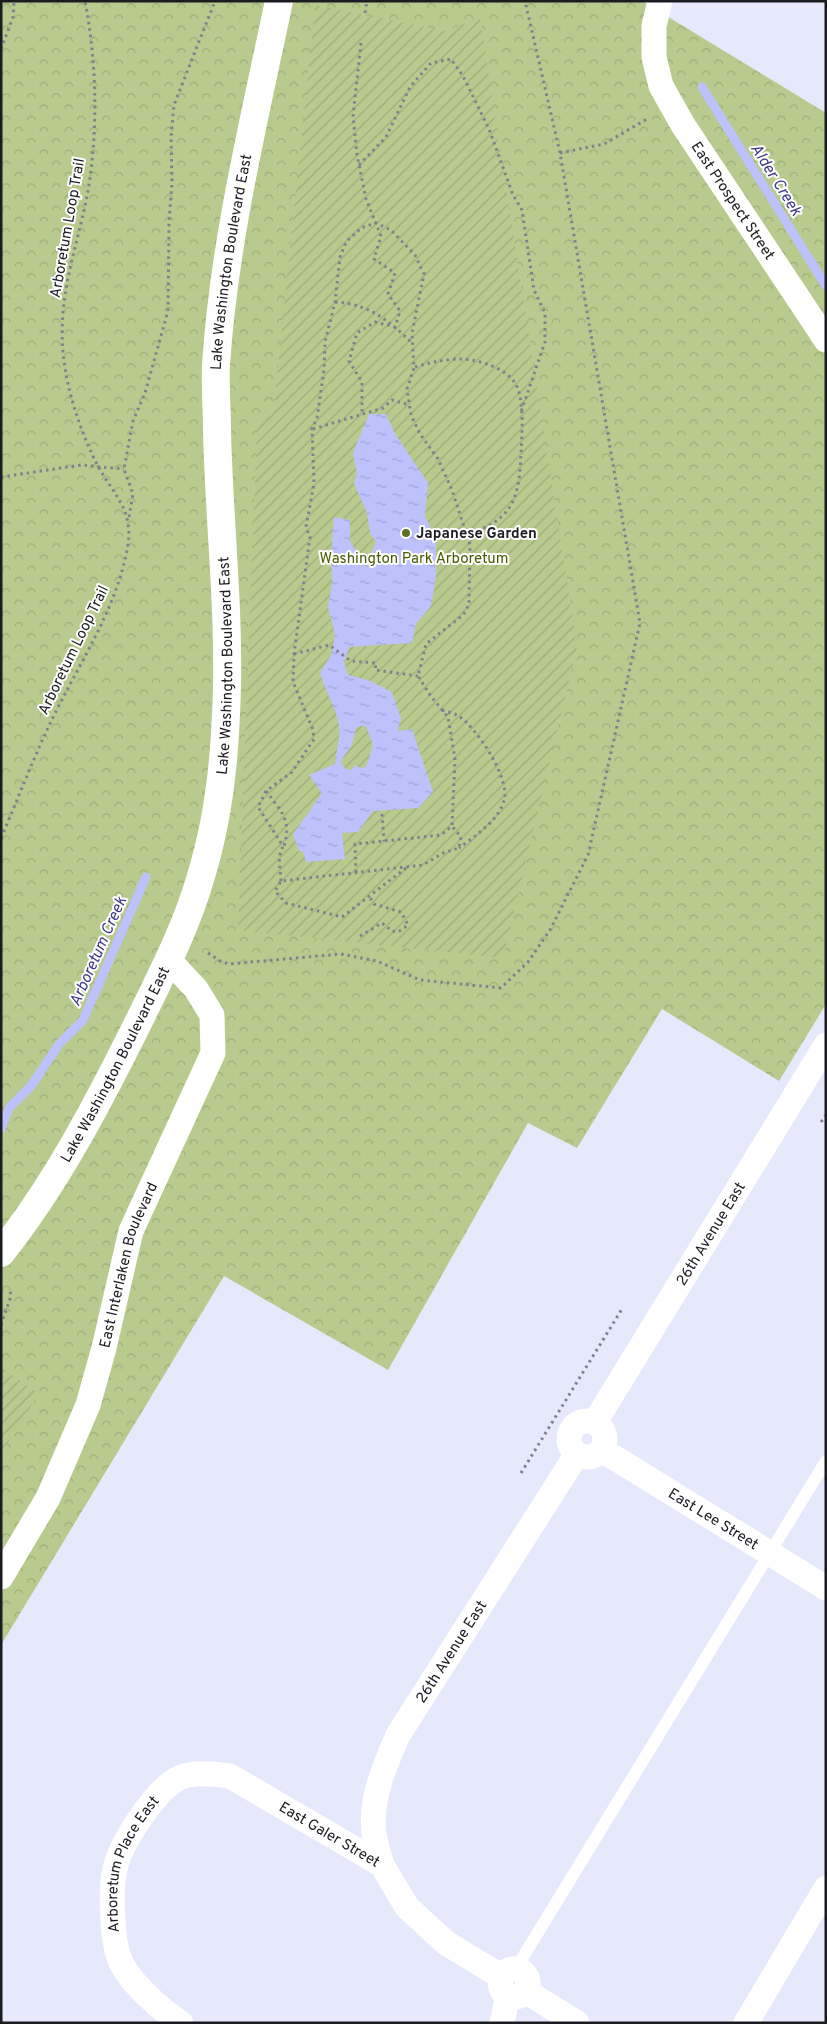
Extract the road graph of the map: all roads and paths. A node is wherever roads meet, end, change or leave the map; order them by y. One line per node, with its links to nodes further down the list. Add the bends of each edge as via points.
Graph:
1 (14, 1): 10 (path, via 13,17)
2 (85, 1): 24 (path, Arboretum Loop Trail, via 94,58 90,178 67,276 63,359 69,394)
3 (215, 1): 25 (path, via 174,105 168,311 145,393 133,422)
4 (279, 1): 45 (main road, Lake Washington Boulevard East, via 232,231 216,368 226,640 226,713 220,784 201,878)
5 (367, 1): 8 (path)
6 (525, 1): 12 (path)
7 (660, 1): 11 (street, East Prospect Street, via 654,26 654,57 661,86)
8 (365, 13)
9 (361, 43): 13 (path, via 354,116)
10 (1, 49)
11 (667, 96): 12 (path, via 649,118 604,144); 17 (street, East Prospect Street)
12 (560, 153): 44 (path, via 640,623 588,855 550,930 528,962 501,988 420,980 377,961 341,954 229,964)
13 (359, 165): 14 (path, via 366,199); 21 (path, via 386,137 410,87 431,63 451,59 489,129 513,195 522,210 534,290 545,312 545,342)
14 (376, 223): 15 (path, via 361,228 346,242 340,257); 16 (path, via 381,236 374,260 394,273 388,294 400,311); 18 (path, via 391,230 415,255 424,274)
15 (335, 302): 16 (path, via 353,303 373,311); 23 (path, via 324,342 324,370 317,418)
16 (395, 327): 18 (path); 22 (path, via 375,322 357,333 349,361 362,382)
17 (826, 340)
18 (412, 344): 19 (path)
19 (414, 368): 20 (path, via 407,389); 21 (path, via 458,358 504,371 518,387)
20 (410, 405): 22 (path, via 392,400 383,408); 28 (path, via 420,434 438,459 452,490)
21 (521, 412): 28 (path, via 520,473 515,499 502,517)
22 (362, 415): 23 (path)
23 (312, 429): 29 (path, via 314,484 306,527 310,537)
24 (98, 465): 25 (path); 26 (path); 27 (path, Arboretum Loop Trail)
25 (124, 468): 27 (path, via 132,494)
26 (1, 477)
27 (129, 519): 35 (path, Arboretum Loop Trail, via 128,549 115,591 48,728)
28 (467, 534): 30 (path, via 470,545 469,605 463,615 426,644)
29 (294, 654): 30 (path, via 329,645 351,661 376,663 375,670); 32 (path, via 293,682 314,739 292,772)
30 (418, 676): 31 (path)
31 (442, 710): 34 (path, via 448,718 455,759); 38 (path, via 458,716 483,743 506,785 504,801 496,817)
32 (266, 791): 37 (path, via 284,815 288,831); 37 (path, via 258,807)
33 (382, 814): 36 (path)
34 (452, 826): 36 (path, via 441,836); 38 (path, via 461,837)
35 (1, 838)
36 (384, 841): 40 (path, via 355,844)
37 (283, 846): 41 (path, via 279,857)
38 (459, 848): 39 (path, via 422,865)
39 (406, 868): 40 (path); 42 (path)
40 (356, 874): 41 (path)
41 (281, 881): 42 (path, via 275,891 286,903 342,917)
42 (369, 896): 43 (path, via 374,904 401,912 408,925 398,932 382,923)
43 (360, 936)
44 (208, 953)
45 (169, 960): 49 (main road, Lake Washington Boulevard East, via 116,1068 74,1143 21,1228); 59 (street, East Interlaken Boulevard, via 196,990 212,1015 213,1052 131,1231 88,1405 48,1498)
46 (826, 1045): 53 (street, 26th Avenue East)
47 (826, 1115): 48 (path)
48 (821, 1122)
49 (1, 1253)
50 (10, 1290): 52 (path)
51 (622, 1309): 57 (path)
52 (1, 1325)
53 (596, 1422): 54 (street, via 605,1433); 55 (street, via 581,1421 571,1429 568,1441)
54 (602, 1450): 55 (street, via 592,1456); 58 (street, East Lee Street)
55 (577, 1454): 62 (street, 26th Avenue East, via 398,1735 380,1777 376,1804 374,1831)
56 (826, 1461): 58 (lane)
57 (521, 1473)
58 (768, 1552): 60 (street, East Lee Street); 64 (lane)
59 (1, 1577)
60 (826, 1588)
61 (178, 1778): 62 (street, East Galer Street, via 206,1774 230,1776); 65 (street, Arboretum Place East, via 158,1794 138,1820 115,1868 113,1910 120,1962 140,1988)
62 (382, 1865): 64 (street, East Galer Street, via 407,1907 446,1942)
63 (826, 1888): 68 (street)
64 (512, 1983): 66 (street); 67 (street, East Galer Street)
65 (181, 2023)
66 (502, 2023)
67 (577, 2023)
68 (746, 2023)

